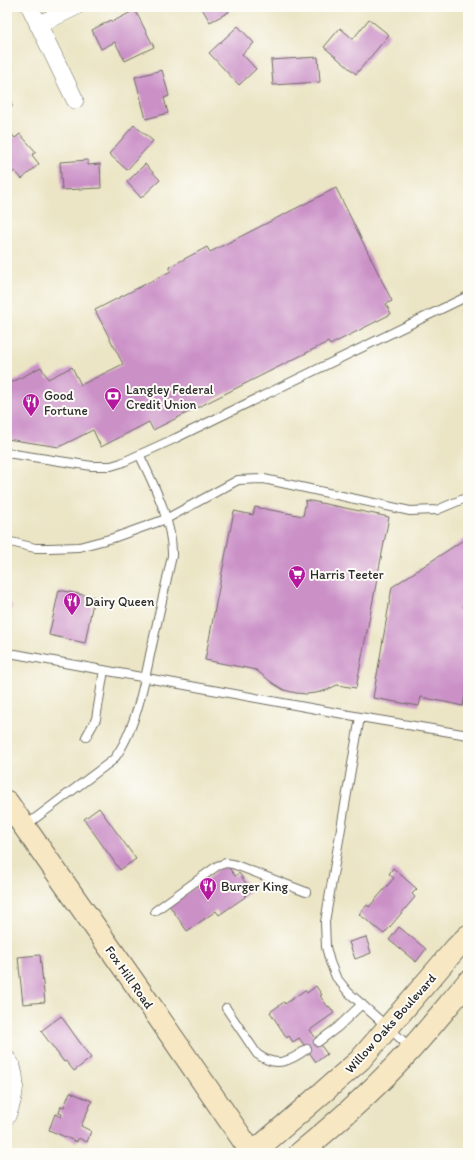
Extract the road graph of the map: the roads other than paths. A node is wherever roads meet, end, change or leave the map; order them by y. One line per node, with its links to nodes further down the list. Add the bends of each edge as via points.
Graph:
1 (30, 7): 3 (street)
2 (75, 7): 3 (street)
3 (38, 25): 4 (street)
4 (74, 100)
5 (468, 296): 7 (lane)
6 (7, 452): 7 (lane, via 101,467)
7 (140, 456): 9 (lane)
8 (468, 497): 9 (lane, via 437,510 410,511 264,479 238,480)
9 (166, 519): 10 (lane, via 79,547 35,548); 13 (lane, via 172,556)
10 (7, 541)
11 (15, 654): 12 (lane)
12 (104, 670): 13 (lane); 16 (lane, via 96,719)
13 (145, 678): 14 (lane); 18 (lane, via 130,730 120,752 106,766)
14 (360, 717): 15 (lane); 23 (lane, via 324,934 336,977)
15 (468, 735)
16 (86, 737)
17 (7, 802): 18 (street, Fox Hill Road)
18 (24, 827): 31 (street, Fox Hill Road)
19 (306, 892): 20 (lane, via 226,863 217,866)
20 (155, 911)
21 (468, 936): 25 (street, Willow Oaks Boulevard)
22 (468, 982): 27 (street)
23 (362, 1004): 25 (lane); 26 (lane)
24 (226, 1008): 28 (lane, via 257,1054 264,1060 283,1062)
25 (389, 1028): 27 (lane); 31 (street, Willow Oaks Boulevard, via 360,1060)
26 (318, 1042)
27 (412, 1049): 32 (street, via 356,1105)
28 (307, 1050)
29 (7, 1059): 30 (street, via 14,1076 14,1095)
30 (7, 1116)
31 (252, 1153)
32 (300, 1153)

